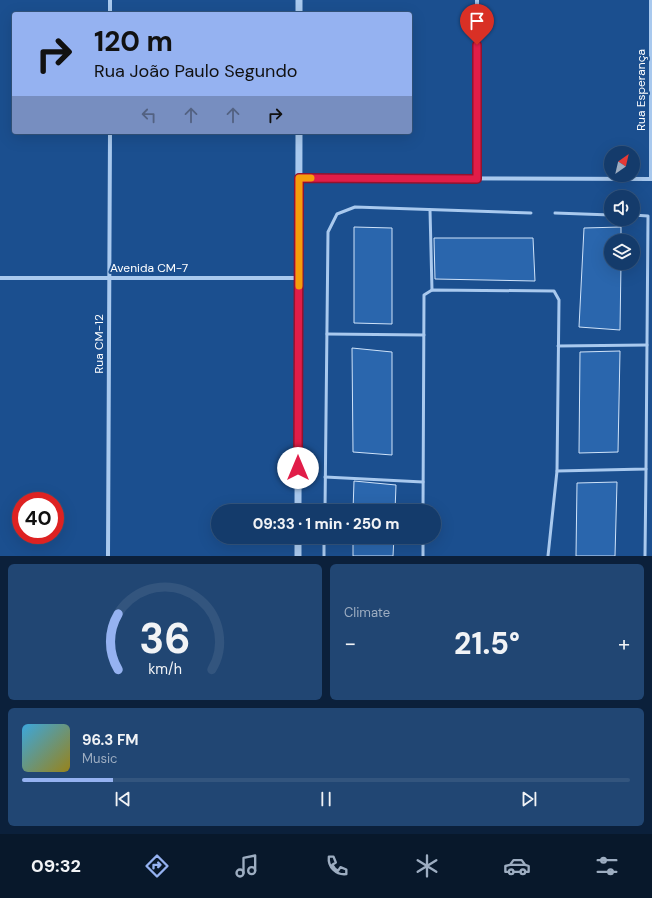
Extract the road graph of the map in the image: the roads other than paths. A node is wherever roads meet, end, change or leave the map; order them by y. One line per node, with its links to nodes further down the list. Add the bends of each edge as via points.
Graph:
1 (110, 0): 5 (street)
2 (299, 0): 6 (street)
3 (476, 0): 10 (street)
4 (651, 0): 11 (street, Rua Esperança)
5 (110, 12)
6 (299, 12)
7 (110, 134): 18 (street, Rua CM-12)
8 (299, 134): 9 (street)
9 (299, 178): 10 (street); 19 (street)
10 (477, 179): 11 (street)
11 (652, 179)
12 (430, 210): 14 (lane); 20 (lane); 21 (lane, via 355,207 337,214 328,232)
13 (555, 213): 15 (lane)
14 (531, 214)
15 (604, 215)
16 (640, 215): 23 (lane, via 648,216)
17 (0, 278): 18 (street, Avenida CM-7)
18 (109, 278): 19 (street, Avenida CM-7); 35 (street, Rua CM-12)
19 (299, 278): 29 (street)
20 (432, 290): 22 (lane, via 424,295); 24 (lane, via 554,291 559,300)
21 (327, 334): 22 (lane); 27 (lane)
22 (424, 335): 28 (lane)
23 (647, 345): 24 (lane); 25 (lane)
24 (558, 346): 26 (lane)
25 (646, 469): 26 (lane); 40 (lane)
26 (556, 471): 39 (lane)
27 (325, 477): 28 (lane); 30 (lane)
28 (423, 482): 31 (lane)
29 (298, 504)
30 (325, 504)
31 (423, 504)
32 (298, 544): 36 (street)
33 (324, 544): 37 (lane)
34 (423, 544): 38 (lane)
35 (108, 556)
36 (298, 556)
37 (324, 556)
38 (423, 556)
39 (548, 556)
40 (645, 556)

